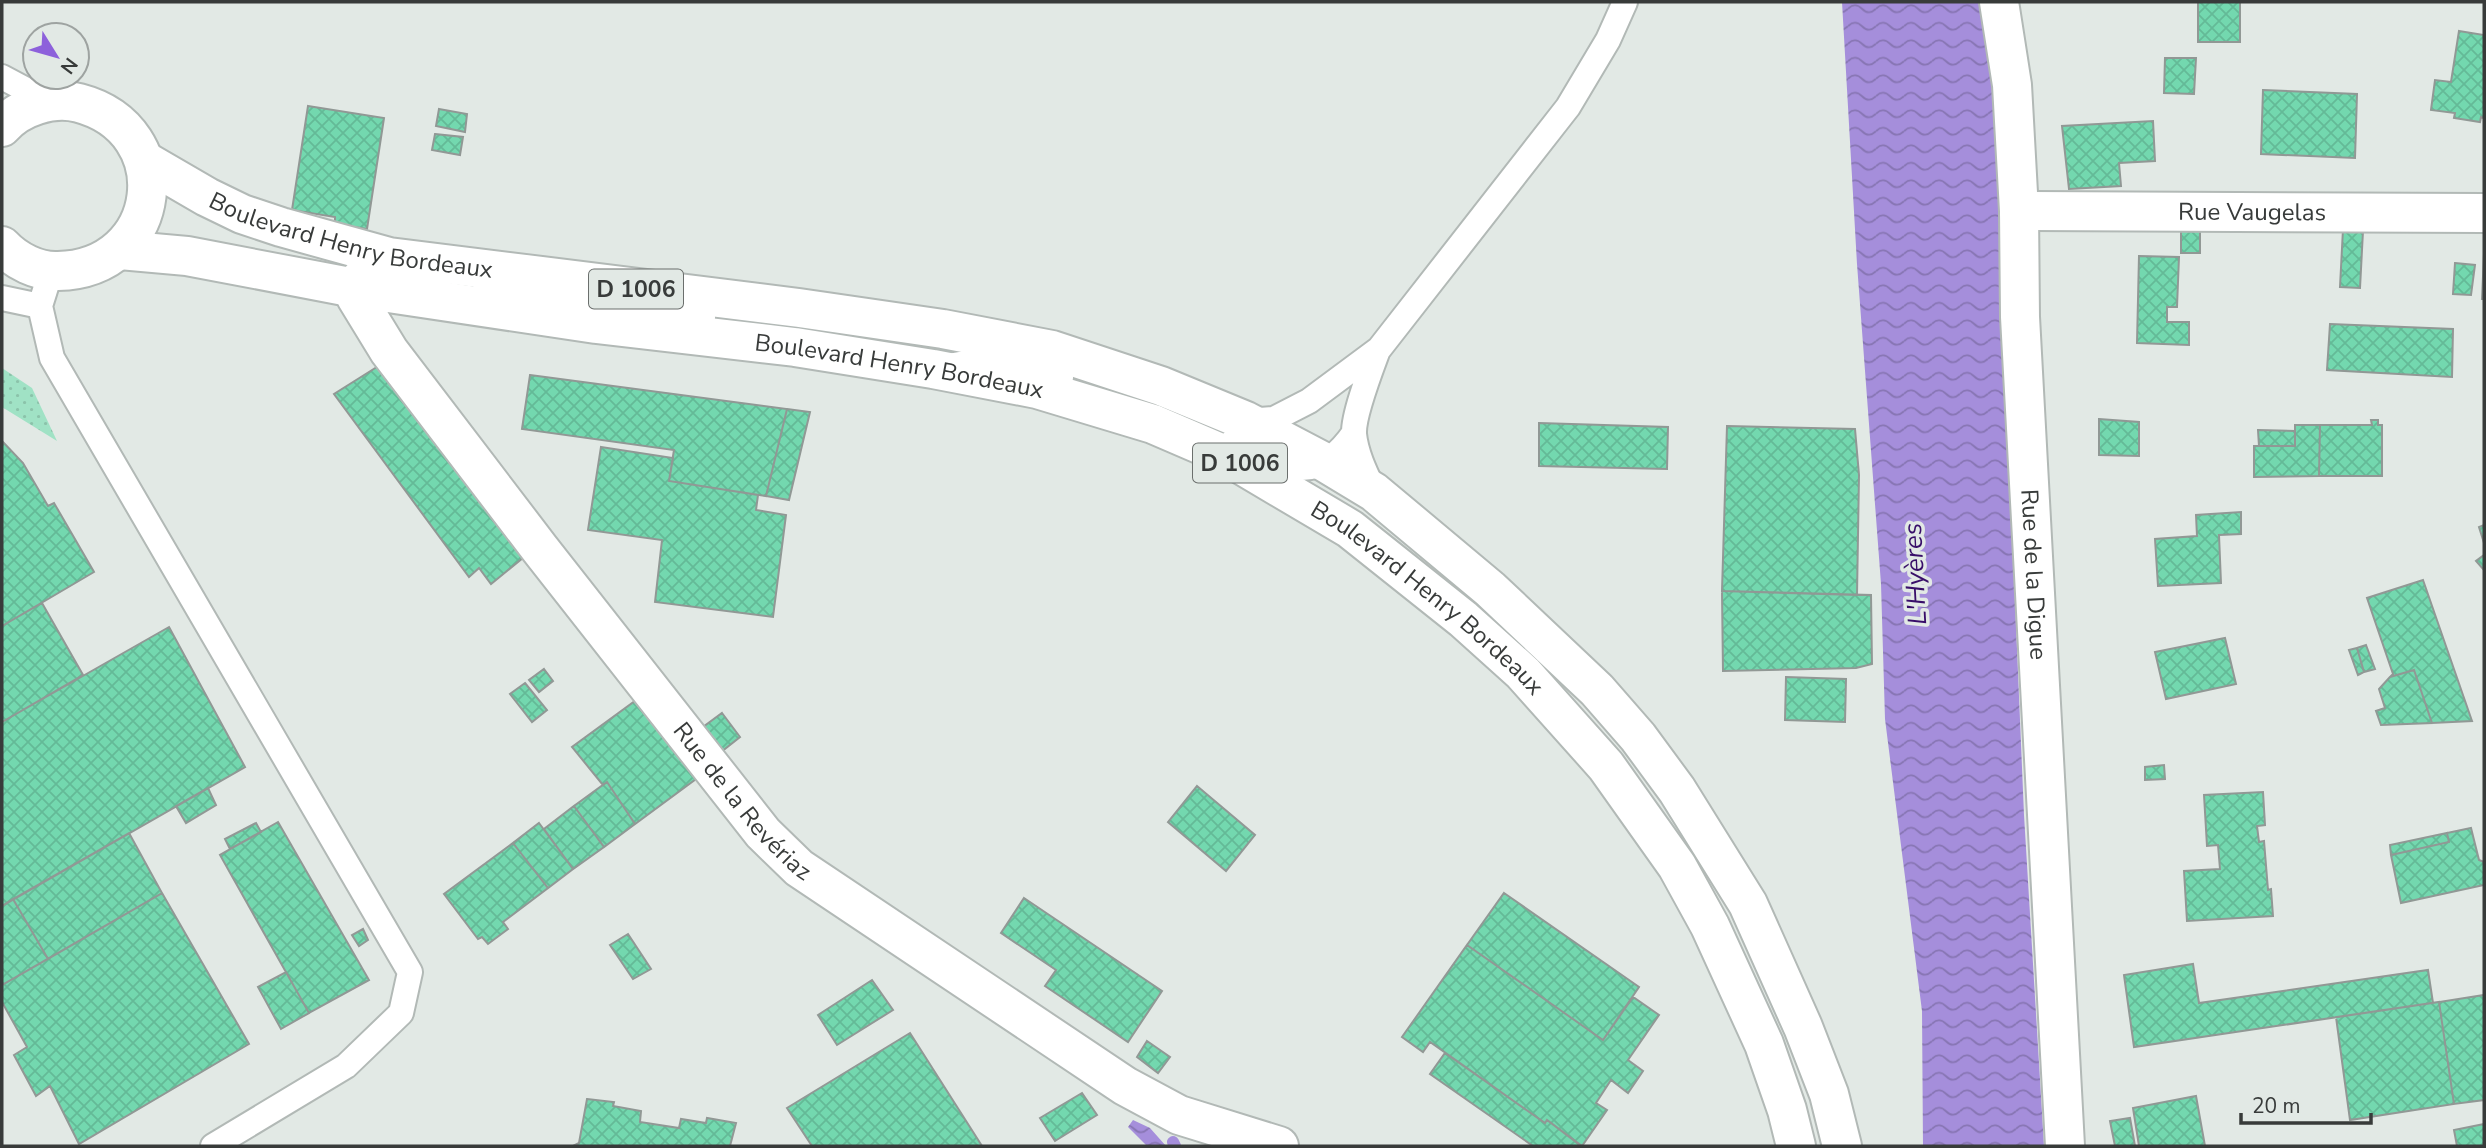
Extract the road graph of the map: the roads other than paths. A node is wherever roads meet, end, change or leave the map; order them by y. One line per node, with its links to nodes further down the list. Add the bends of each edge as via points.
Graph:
1 (1625, 2): 14 (lane, via 1568,107)
2 (1999, 2): 6 (main road, Rue de la Digue, via 2012,85)
3 (2, 77): 4 (lane)
4 (20, 111): 5 (main road, Boulevard Henry Bordeaux / D 1006, via 74,101 97,107 118,120)
5 (145, 161): 9 (main road, Boulevard Henry Bordeaux / D 1006, via 149,185 145,209); 13 (main road, Boulevard Henry Bordeaux / D 1006, via 242,214 389,257)
6 (2020, 211): 7 (main road, Rue Vaugelas); 25 (main road, Rue de la Digue, via 2020,317)
7 (2484, 213)
8 (2, 246): 10 (main road, Boulevard Henry Bordeaux / D 1006, via 28,265)
9 (120, 250): 10 (main road, Boulevard Henry Bordeaux / D 1006); 11 (main road, Boulevard Henry Bordeaux / D 1006, via 187,256)
10 (46, 288): 12 (lane); 21 (lane, via 52,358 410,972 401,1013 346,1066)
11 (355, 288): 13 (main road, Boulevard Henry Bordeaux, via 368,273 795,330); 15 (main road, Boulevard Henry Bordeaux / D 1006); 20 (main road, Rue de la Revériaz, via 359,304 389,351 747,812 790,859)
12 (2, 298)
13 (943, 329): 16 (main road, Boulevard Henry Bordeaux / D 1006, via 1052,350 1161,386)
14 (1378, 349): 16 (lane, via 1308,401 1274,419); 17 (lane)
15 (933, 369): 18 (lane, via 995,358 1156,405 1289,467); 23 (main road, Boulevard Henry Bordeaux / D 1006, via 1037,389 1153,424 1225,456 1350,529 1463,619 1522,673 1606,766 1677,866 1764,1044)
16 (1246, 421): 18 (main road, Boulevard Henry Bordeaux / D 1006)
17 (1354, 433): 18 (lane, via 1342,451); 19 (lane)
18 (1326, 463): 19 (main road, Boulevard Henry Bordeaux / D 1006)
19 (1374, 492): 24 (main road, Boulevard Henry Bordeaux / D 1006, via 1490,589 1597,690 1677,790 1748,904 1777,966 1829,1094)
20 (1187, 1131): 22 (main road, Rue de la Revériaz)
21 (213, 1146)
22 (1279, 1146)
23 (1796, 1146)
24 (1842, 1146)
25 (2065, 1146)

